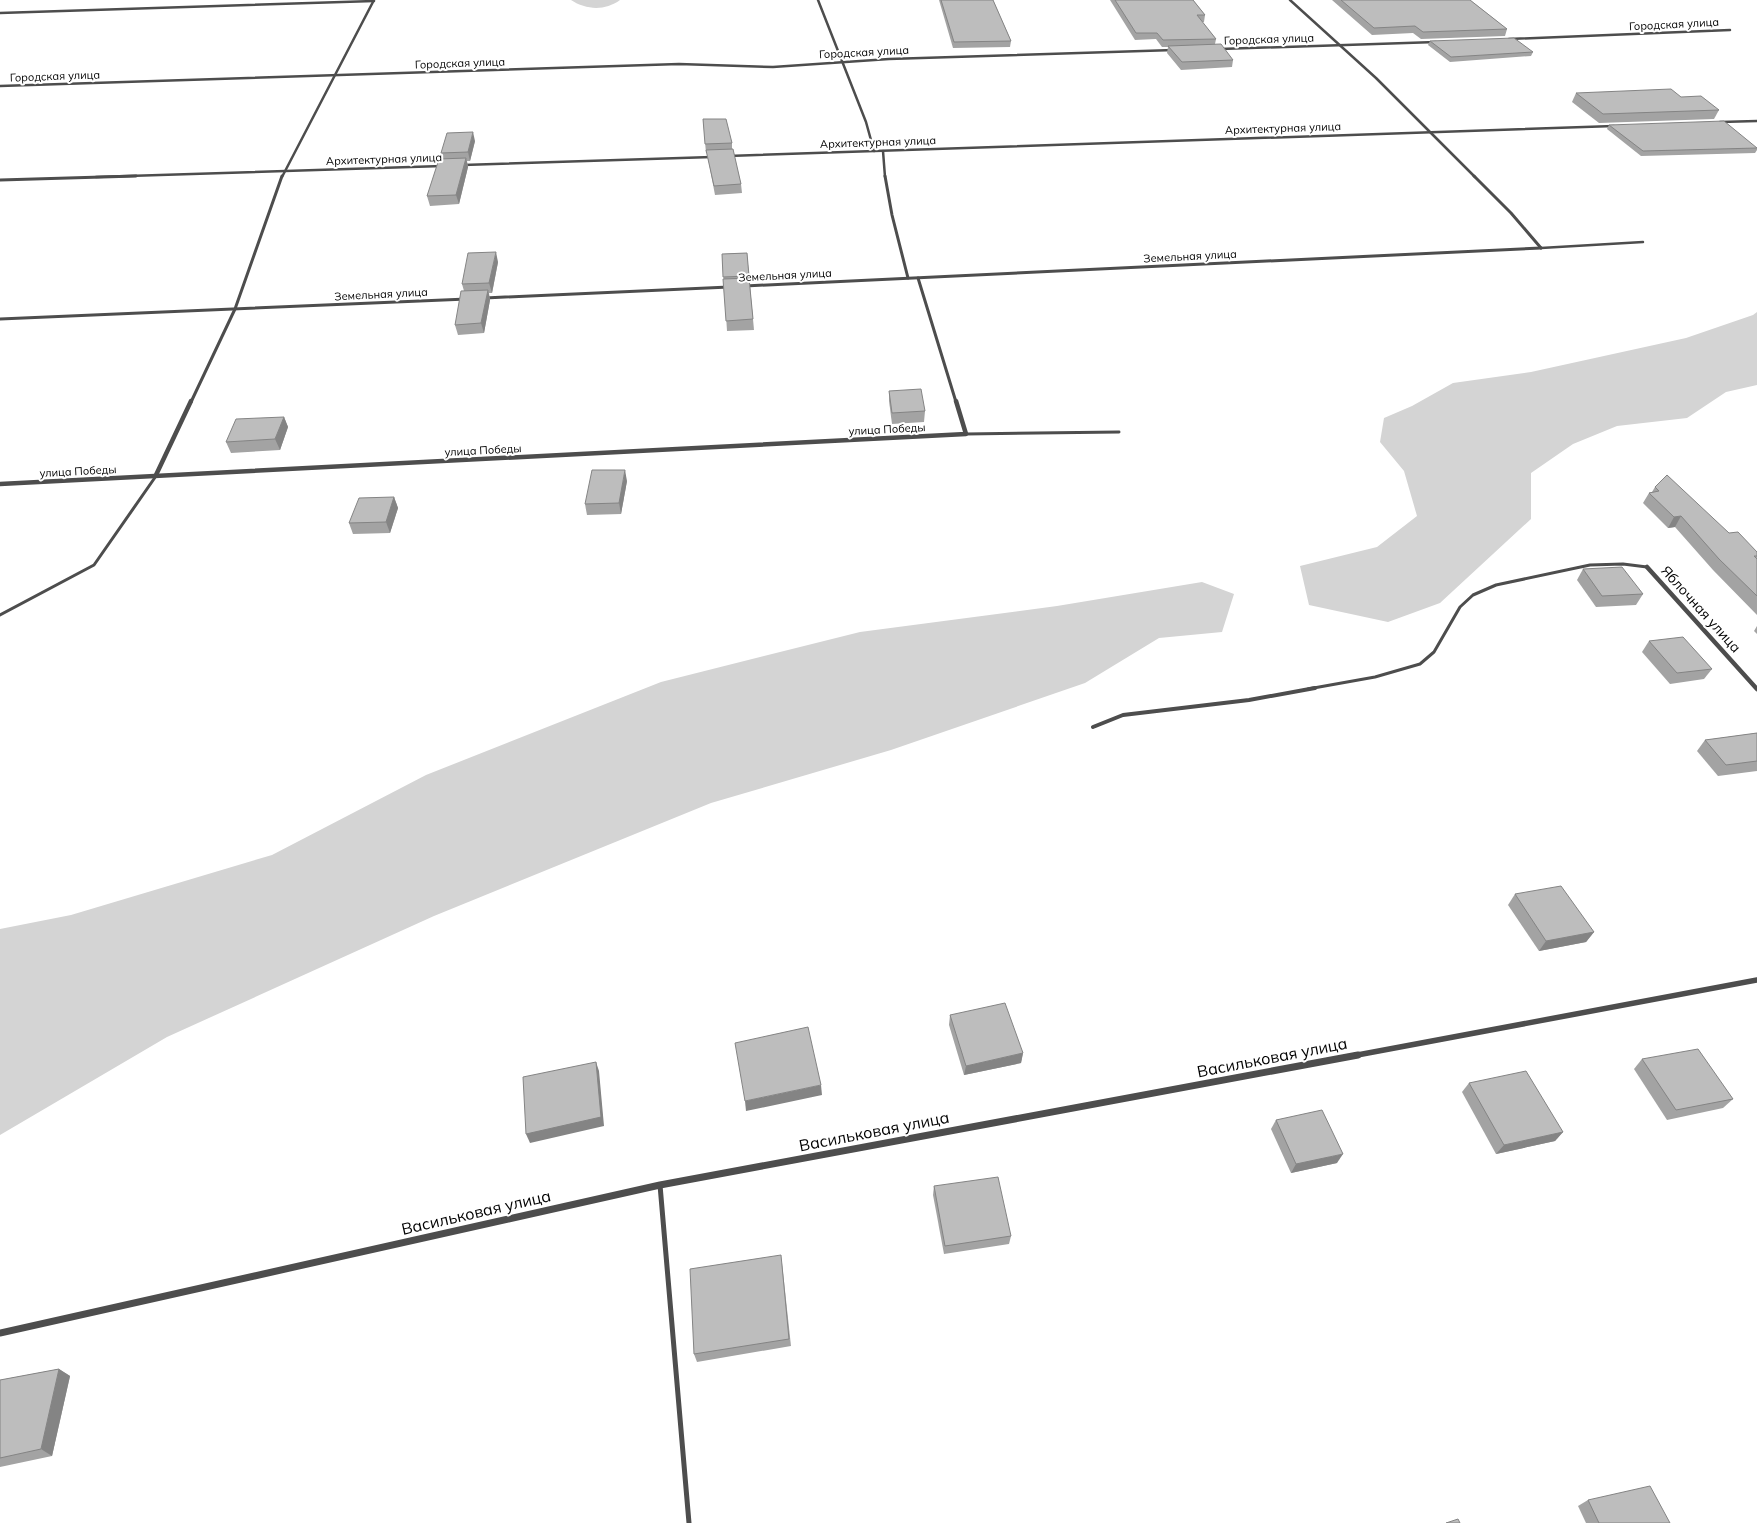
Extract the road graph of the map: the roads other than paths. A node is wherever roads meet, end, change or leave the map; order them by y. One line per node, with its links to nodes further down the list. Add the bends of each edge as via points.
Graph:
1 (374, 0): 4 (street); 12 (street)
2 (818, 0): 11 (street)
3 (1290, 0): 8 (street)
4 (0, 13)
5 (1730, 30): 6 (street, Городская улица)
6 (1508, 40)
7 (1440, 42): 8 (street, Городская улица)
8 (1342, 45): 9 (street, Городская улица); 17 (street)
9 (1214, 49)
10 (1174, 50): 11 (street, Городская улица)
11 (843, 62): 12 (street, Городская улица, via 773,67 679,64); 18 (street)
12 (336, 76): 13 (street, Городская улица); 24 (street)
13 (0, 86)
14 (1757, 121): 15 (street)
15 (1717, 122)
16 (1618, 126): 17 (street, Архитектурная улица)
17 (1430, 132): 19 (street, Архитектурная улица); 27 (street)
18 (874, 151): 19 (street, Архитектурная улица); 21 (street, Архитектурная улица)
19 (884, 151): 28 (street, via 888,196)
20 (716, 156): 23 (street, Архитектурная улица)
21 (726, 156)
22 (451, 165): 24 (street, Архитектурная улица)
23 (461, 165)
24 (284, 171): 25 (street, Архитектурная улица); 34 (street)
25 (0, 180)
26 (1643, 242): 27 (lane)
27 (1542, 248): 29 (street, Земельная улица)
28 (908, 278): 29 (street, Земельная улица); 30 (street, Земельная улица)
29 (918, 278): 37 (street)
30 (740, 286)
31 (730, 287): 33 (street, Земельная улица)
32 (472, 298): 34 (street, Земельная улица)
33 (482, 298)
34 (235, 309): 35 (street, Земельная улица); 38 (street)
35 (0, 319)
36 (1119, 432): 37 (lane)
37 (966, 434): 38 (street, улица Победы)
38 (156, 476): 39 (street, улица Победы); 41 (lane, via 94,565)
39 (0, 484)
40 (1647, 567): 42 (street, Яблочная улица); 43 (lane, via 1590,565 1496,585 1473,595 1460,607 1434,652 1420,664 1375,677 1249,700 1124,715)
41 (0, 615)
42 (1757, 689)
43 (1093, 727)
44 (1757, 980): 45 (street, Васильковая улица)
45 (660, 1185): 46 (street, Васильковая улица); 47 (lane)
46 (0, 1333)
47 (689, 1523)

